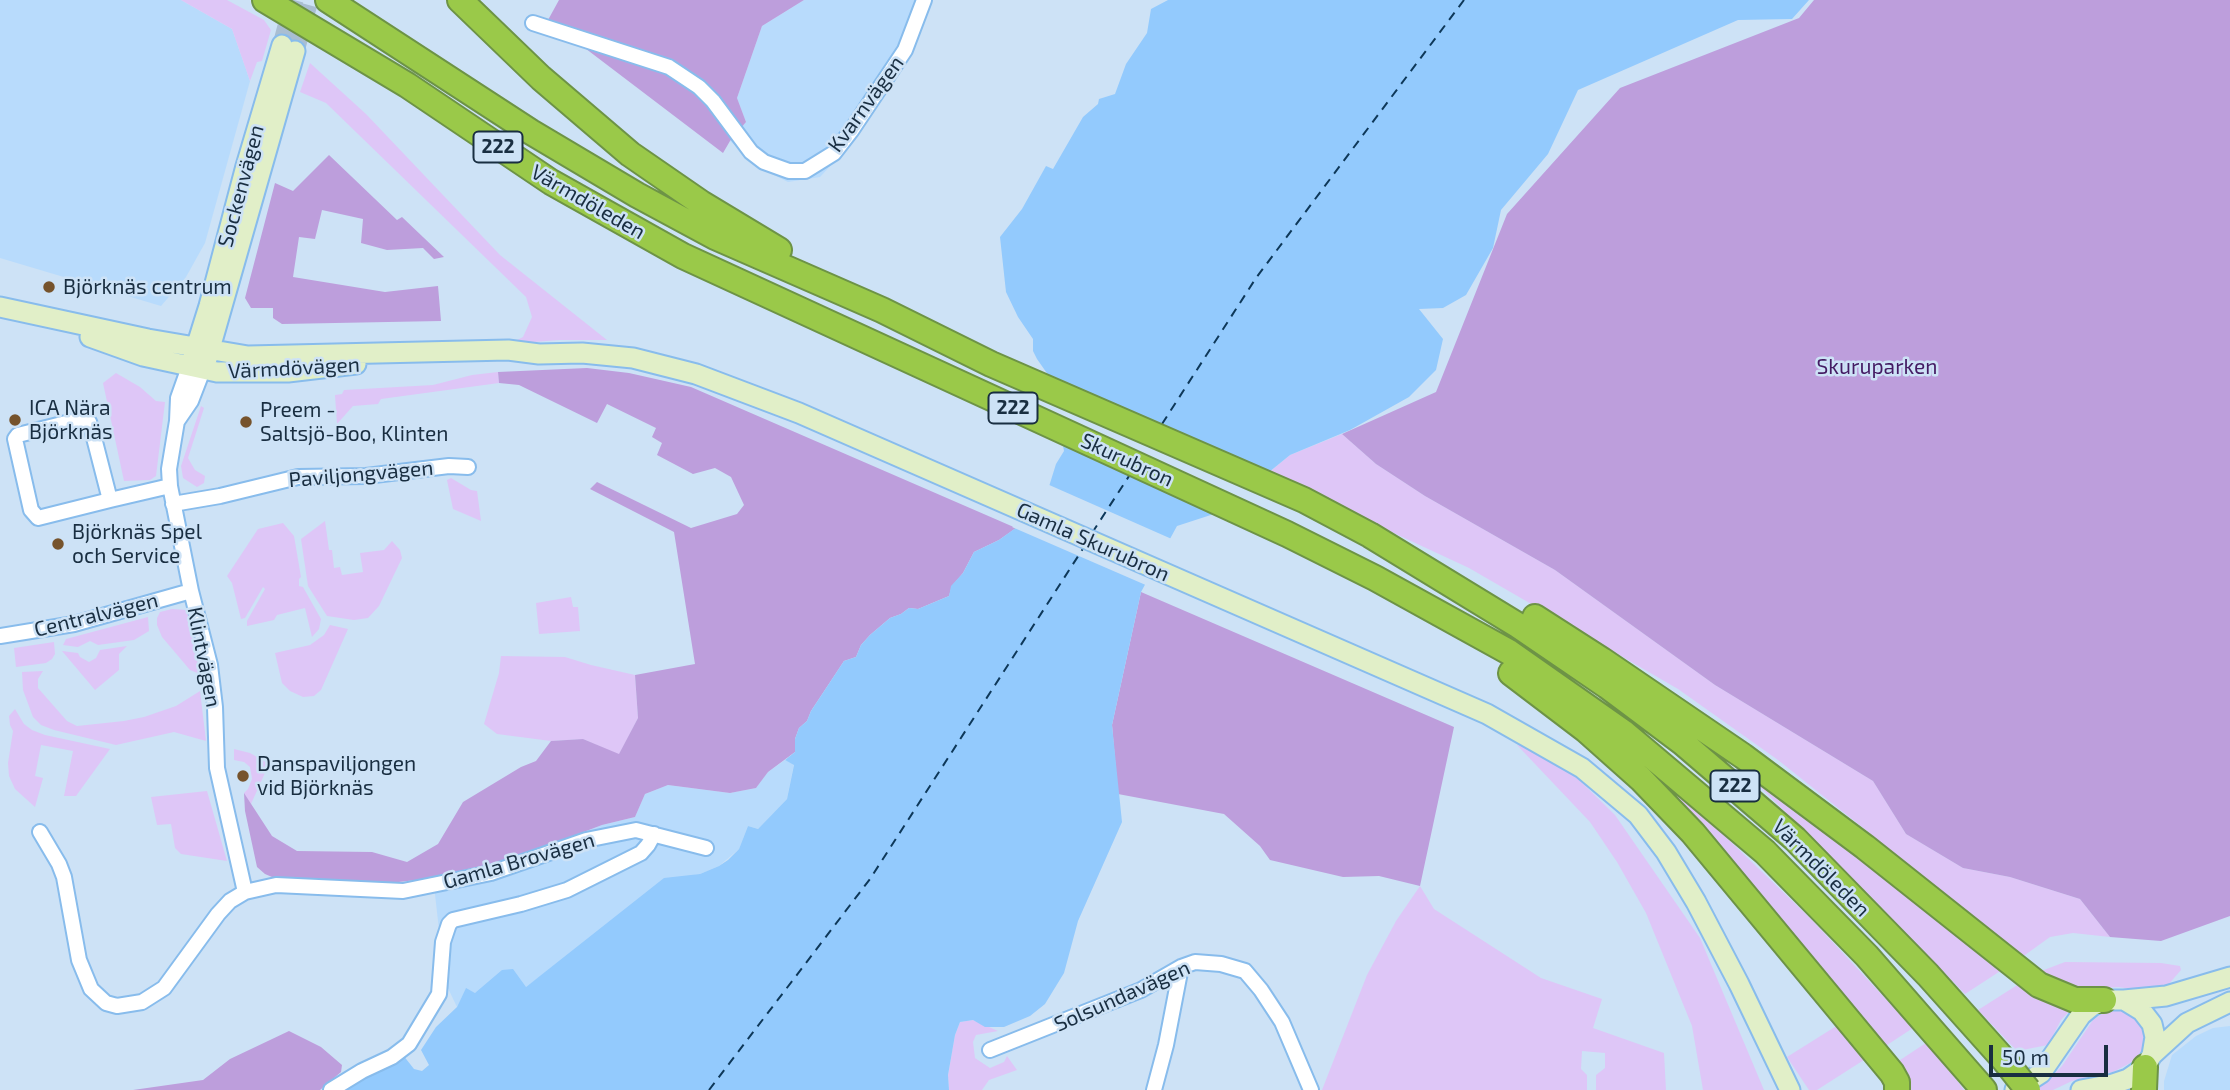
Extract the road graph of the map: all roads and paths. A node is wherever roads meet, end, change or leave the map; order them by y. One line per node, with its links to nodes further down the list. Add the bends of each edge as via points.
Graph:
1 (265, 0): 8 (highway, Värmdöleden / 222, via 407,85 562,188)
2 (328, 0): 7 (highway, Värmdöleden / 222, via 590,167 715,237)
3 (460, 0): 7 (highway, via 630,154)
4 (924, 0): 5 (street, Kvarnvägen, via 905,50 852,131 819,164 789,172 751,152 713,101 676,71)
5 (533, 23)
6 (288, 48): 10 (main road, Sockenvägen)
7 (755, 246): 19 (highway, Skurubron / 222, via 991,364 1465,575)
8 (739, 283): 21 (highway, Skurubron / 222, via 1287,534 1375,578)
9 (3, 307): 10 (main road, Värmdövägen); 12 (main road, Värmdövägen, via 143,356)
10 (203, 348): 11 (main road, Värmdövägen, via 248,356); 12 (main road, Sockenvägen)
11 (508, 350): 12 (main road, Värmdövägen, via 288,372); 13 (main road, Värmdövägen, via 633,358)
12 (196, 368): 15 (street, Klintvägen, via 191,401 177,421)
13 (696, 374): 26 (main road, Gamla Skurubron, via 799,413 1487,714 1582,768 1638,815 1667,852)
14 (468, 467): 17 (street, Paviljongvägen, via 298,477)
15 (170, 486): 16 (street); 17 (street, Klintvägen)
16 (110, 500): 16 (street, via 89,422 82,419 16,438 34,516 47,518)
17 (173, 504): 18 (street, Klintvägen)
18 (191, 591): 20 (street, Centralvägen, via 83,621); 25 (street, Klintvägen, via 210,665 217,768)
19 (1522, 618): 29 (highway, via 1602,660 1743,756 2039,985 2075,1000); 41 (highway, Värmdöleden / 222, bridge, via 1719,772 1795,839 1927,975)
20 (0, 636)
21 (1506, 660): 33 (highway, Värmdöleden / 222, via 1623,732 1755,844 1902,993); 39 (highway, via 1530,686 1641,779 1693,833 1892,1073)
22 (40, 832): 25 (street, Gamla Brovägen, via 64,877 78,953 91,989 113,1004 142,1002 164,988 218,914)
23 (654, 834): 24 (street, Gamla Brovägen); 25 (street, Gamla Brovägen, via 636,830 610,834 491,873 403,891 276,885); 34 (street, via 641,853 567,890 453,920 443,942 439,994 409,1044)
24 (706, 848)
25 (245, 892)
26 (1713, 937): 37 (main road, via 1732,994); 38 (main road)
27 (1181, 967): 31 (street, Solsundavägen, via 1141,990); 35 (street); 36 (street, Solsundavägen, via 1195,962 1245,971 1282,1022)
28 (2230, 977): 29 (main road, via 2166,996)
29 (2114, 1000): 32 (main road, via 2142,1011 2151,1024 2155,1037); 40 (main road, via 2081,1014 2041,1073)
30 (2230, 1002): 32 (main road, via 2187,1023)
31 (990, 1050)
32 (2147, 1071): 42 (main road)
33 (1981, 1086)
34 (331, 1090)
35 (1154, 1090)
36 (1311, 1090)
37 (1775, 1090)
38 (1790, 1090)
39 (1897, 1090)
40 (2015, 1090)
41 (2028, 1090)
42 (2081, 1090)

